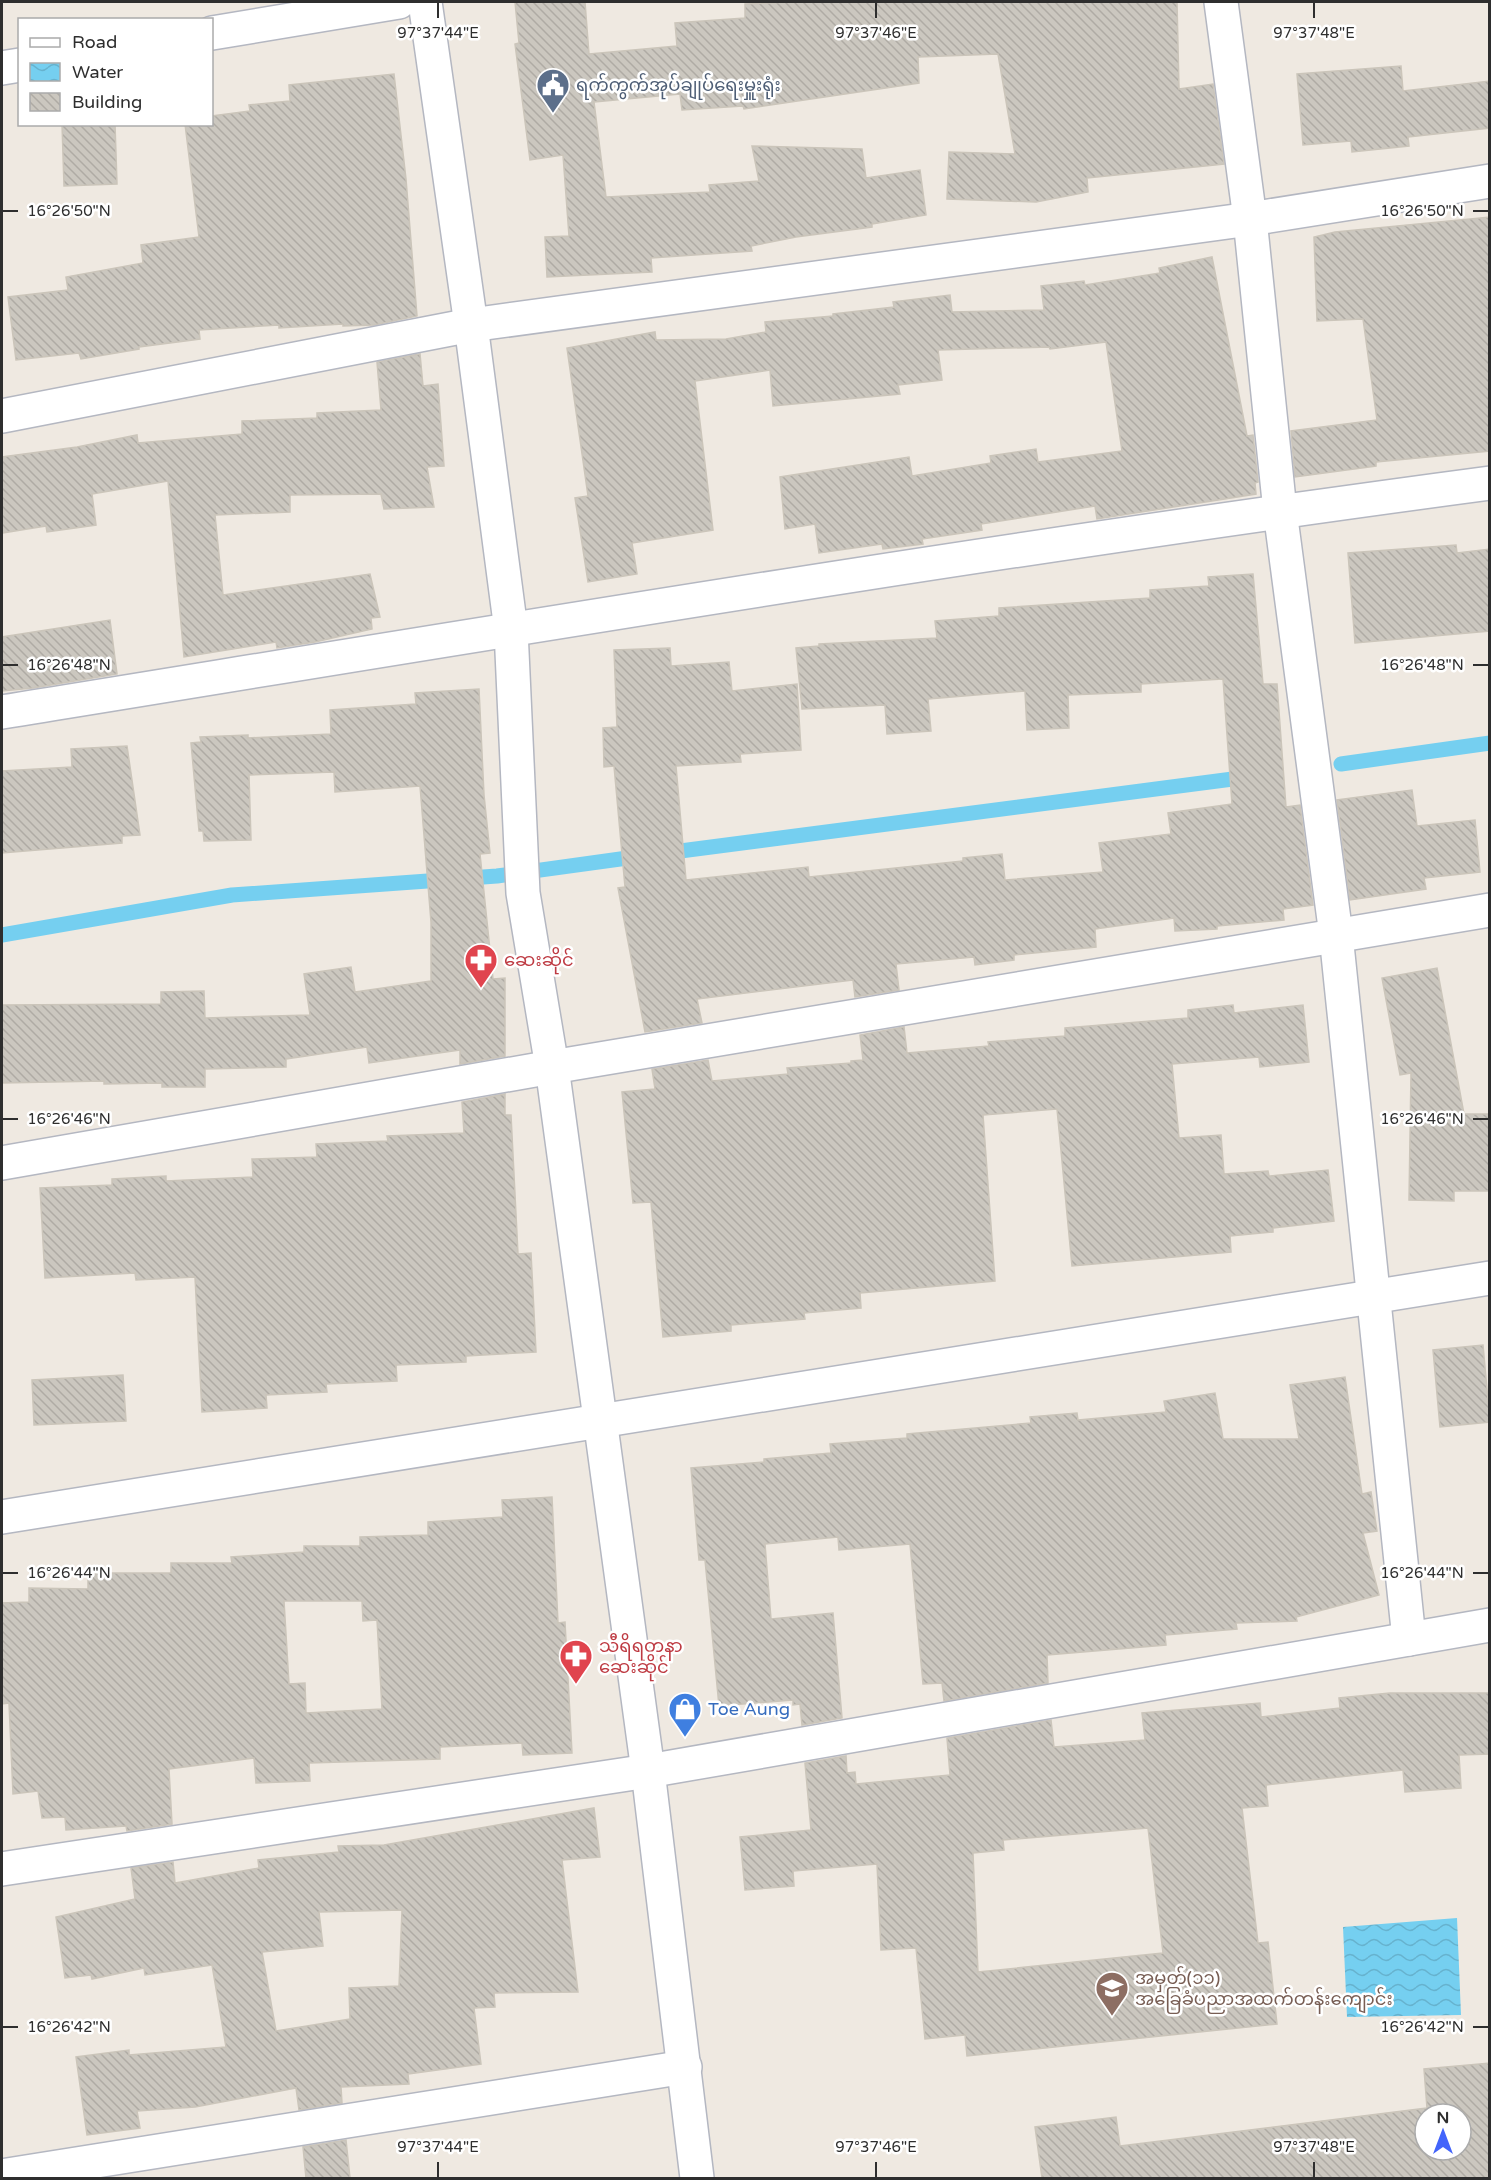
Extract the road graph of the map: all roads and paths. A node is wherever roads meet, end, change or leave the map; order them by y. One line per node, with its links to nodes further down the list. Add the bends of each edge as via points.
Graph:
1 (399, 2): 4 (street)
2 (425, 2): 9 (street)
3 (1221, 2): 8 (street)
4 (213, 33)
5 (18, 65): 6 (street)
6 (2, 68)
7 (1490, 181): 8 (street)
8 (1250, 219): 9 (street); 12 (street)
9 (471, 325): 10 (street); 13 (street)
10 (2, 416)
11 (1490, 483): 12 (street)
12 (1280, 511): 13 (street); 16 (street)
13 (511, 630): 14 (street); 17 (street, via 523,893)
14 (2, 712)
15 (1490, 910): 16 (street)
16 (1336, 935): 17 (street); 20 (street)
17 (552, 1067): 18 (street); 21 (street)
18 (2, 1162)
19 (1490, 1278): 20 (street)
20 (1373, 1297): 21 (street); 24 (street)
21 (601, 1421): 22 (street); 25 (street)
22 (2, 1517)
23 (1490, 1625): 24 (street)
24 (1408, 1639): 25 (street)
25 (648, 1771): 26 (street); 27 (street)
26 (2, 1869)
27 (685, 2067): 28 (street); 29 (street)
28 (2, 2176)
29 (697, 2178)

